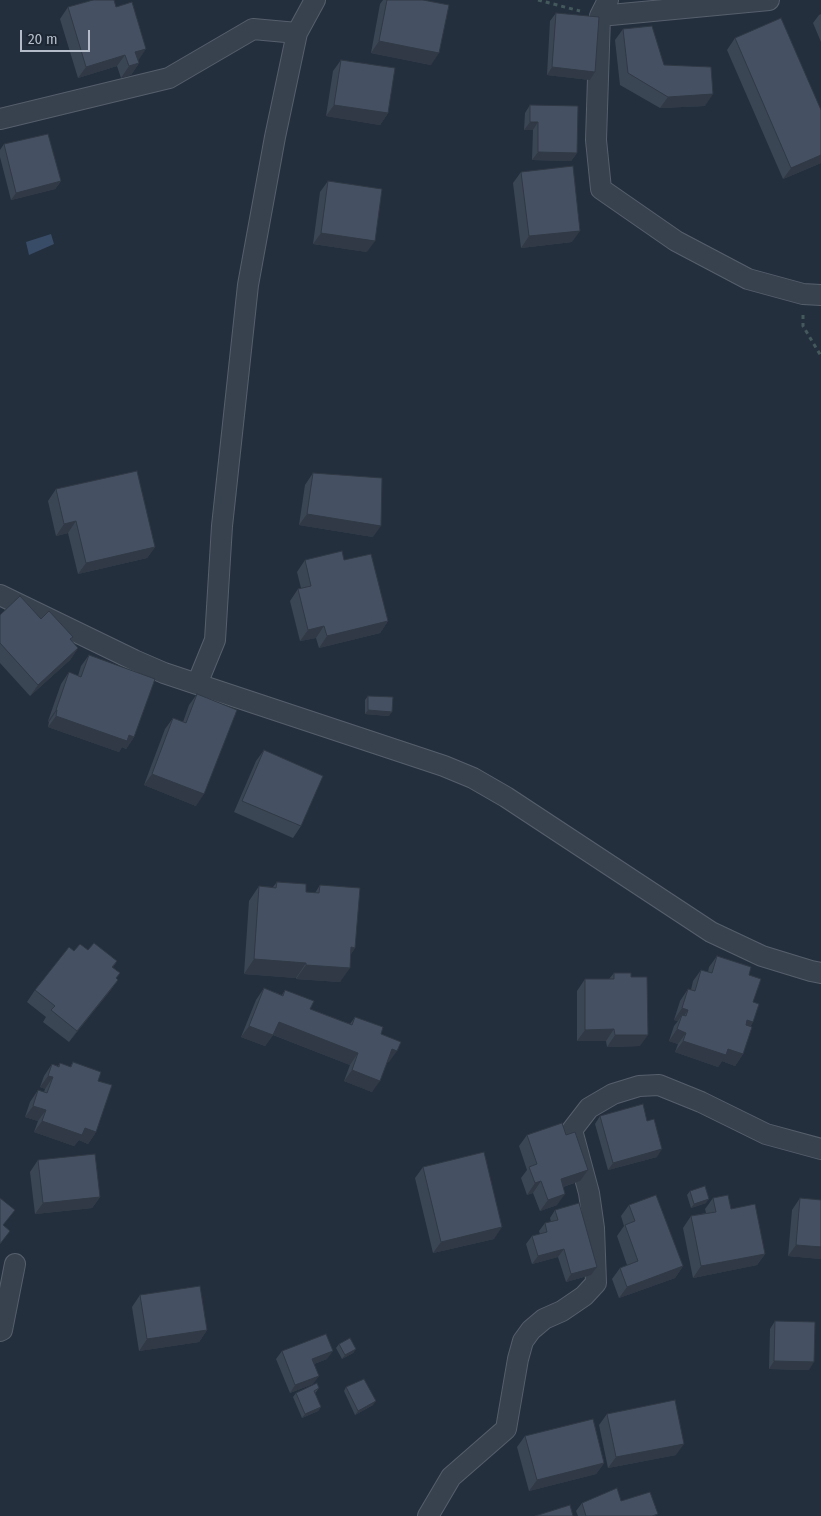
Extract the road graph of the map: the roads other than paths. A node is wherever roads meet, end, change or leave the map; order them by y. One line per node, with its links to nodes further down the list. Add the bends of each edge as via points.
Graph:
1 (315, 0): 4 (street)
2 (769, 0): 3 (street)
3 (604, 8): 6 (street, via 596,140 601,189 676,241 748,279)
4 (297, 33): 5 (street, via 253,29 169,78); 8 (street, via 248,285 222,526 215,640)
5 (0, 119)
6 (812, 294)
7 (0, 594): 8 (street, via 134,660)
8 (197, 684): 9 (street, via 473,778 711,932 762,956)
9 (821, 972)
10 (821, 1149): 13 (street, via 766,1134 659,1085 639,1086 613,1094 589,1108 572,1130 589,1193 596,1284 584,1296 531,1330 523,1341 506,1429 451,1477)
11 (15, 1264): 12 (street)
12 (0, 1331)
13 (428, 1516)

